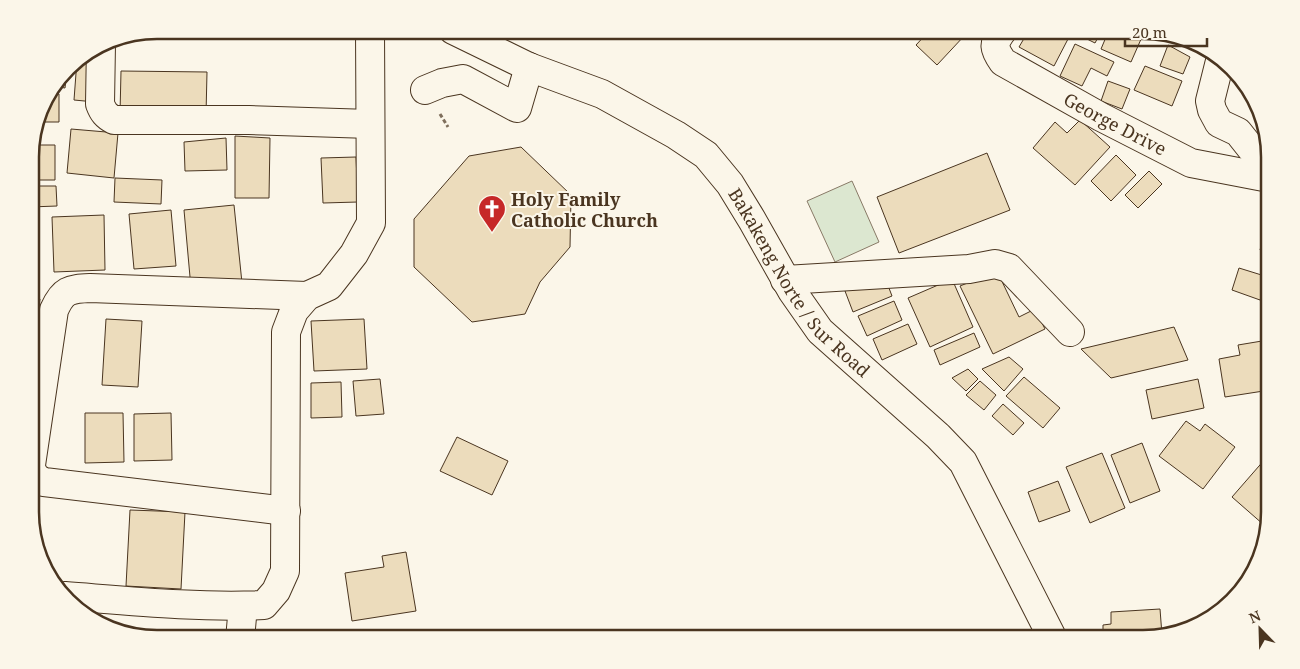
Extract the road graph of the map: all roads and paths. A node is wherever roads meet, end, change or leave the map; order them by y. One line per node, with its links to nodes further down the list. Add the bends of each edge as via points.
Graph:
1 (370, 39): 8 (street)
2 (471, 39): 6 (street, Bakakeng Norte / Sur Road)
3 (997, 39): 10 (street, George Drive, via 995,49 1003,62 1101,117 1191,163)
4 (101, 53): 8 (street, via 100,104 107,117 114,120)
5 (1219, 66): 9 (street, via 1210,101 1212,110 1219,123 1238,132)
6 (529, 67): 7 (street, via 516,108 463,79 442,82); 11 (street, Bakakeng Norte / Sur Road, via 602,94 706,155 730,184)
7 (425, 90)
8 (370, 124): 12 (street, via 371,223 354,254 329,286)
9 (1261, 161)
10 (1261, 176)
11 (785, 280): 13 (street, via 970,269 995,264 1009,268); 20 (street, Bakakeng Norte / Sur Road, via 820,331 963,462)
12 (307, 296): 14 (street, via 72,289 60,297 54,310); 16 (street, via 294,311 286,332)
13 (1070, 332)
14 (39, 411)
15 (39, 480): 16 (street)
16 (286, 511): 18 (street, via 285,571 276,591 264,605)
17 (74, 597): 18 (street)
18 (243, 606): 19 (street)
19 (241, 630)
20 (1048, 630)

